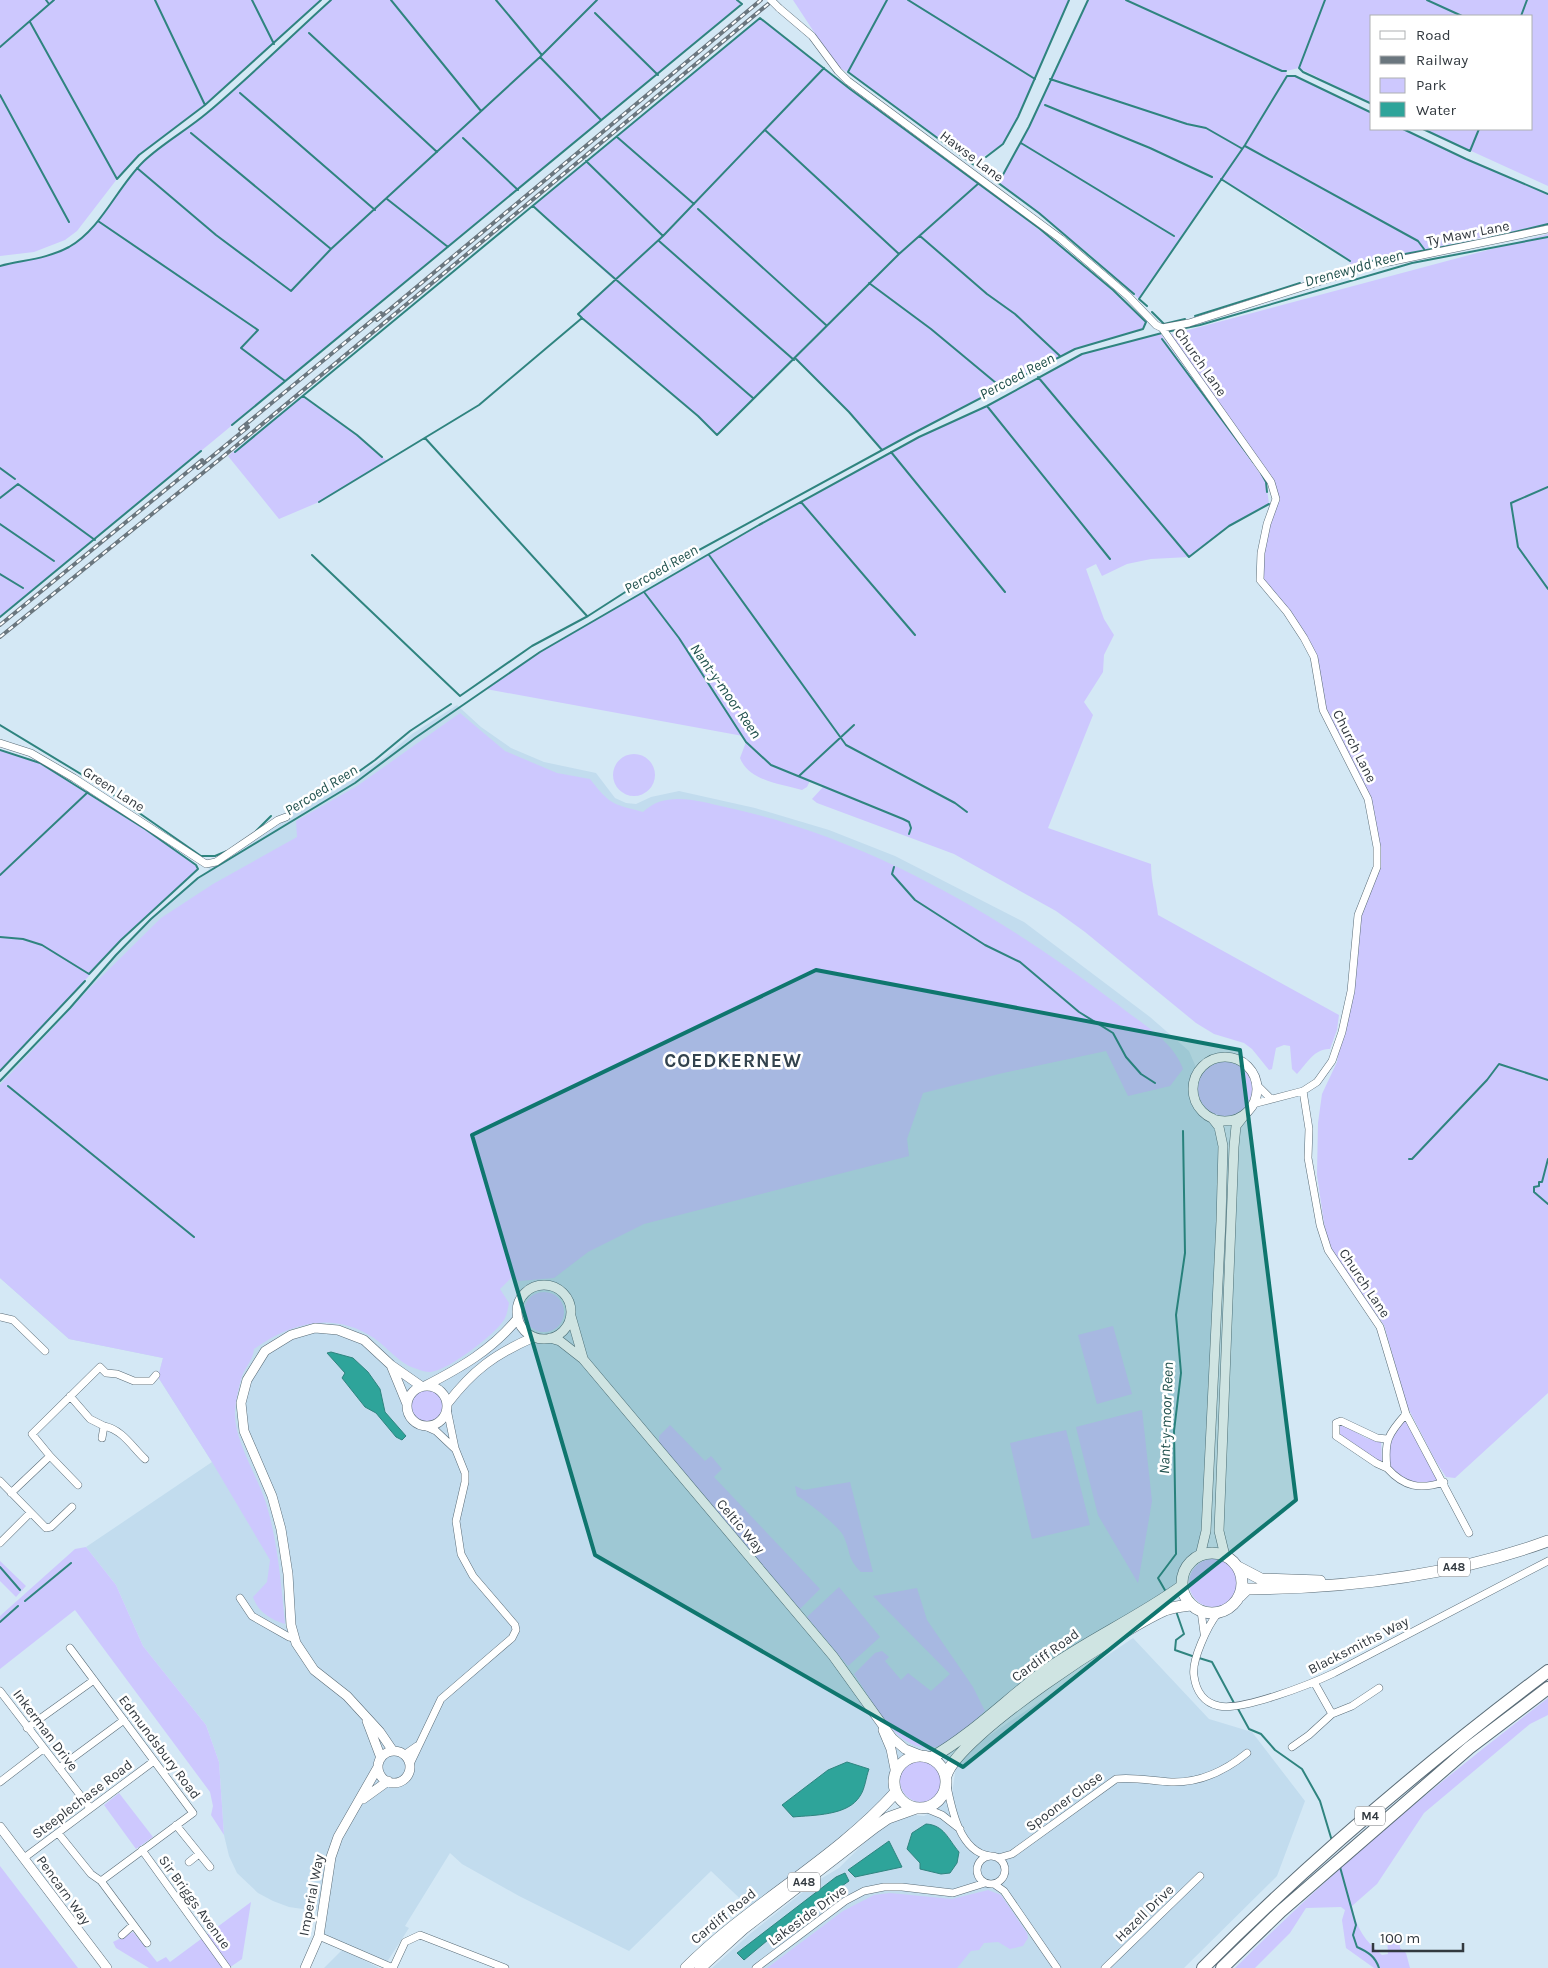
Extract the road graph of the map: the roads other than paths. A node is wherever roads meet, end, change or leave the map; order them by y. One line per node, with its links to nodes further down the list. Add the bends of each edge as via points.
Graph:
1 (771, 0): 3 (street, Hawse Lane, bridge, via 812,36 848,80 1060,239)
2 (1548, 229): 3 (street, Ty Mawr Lane, via 1366,267)
3 (1164, 331): 7 (street, Church Lane, via 1271,482 1276,499 1261,553 1260,580 1287,612 1314,658 1323,710 1368,798 1377,847 1377,867 1358,915 1351,991 1342,1032 1332,1061 1317,1082)
4 (0, 743): 5 (street, Green Lane, via 31,752 200,862 210,864 224,858)
5 (286, 817)
6 (1257, 1084): 8 (street); 9 (street); 10 (street, via 1247,1065 1237,1059 1226,1056 1205,1064 1194,1082 1194,1096 1198,1106)
7 (1303, 1091): 8 (street, Church Lane); 24 (street, Church Lane, via 1309,1129 1308,1158 1320,1225 1338,1267 1375,1315)
8 (1271, 1099): 9 (street, Church Lane)
9 (1250, 1108): 10 (street, via 1230,1120); 43 (street, via 1236,1126 1234,1147 1219,1531)
10 (1212, 1118): 42 (street, via 1223,1146 1221,1221 1207,1512)
11 (571, 1313): 13 (street, Celtic Way, via 563,1294 550,1286 542,1286 534,1287 521,1297); 15 (street, via 565,1329); 17 (street, Celtic Way)
12 (0, 1316): 16 (street, via 13,1320)
13 (518, 1318): 14 (street, via 526,1332); 20 (street, Celtic Way, via 500,1338 462,1368)
14 (534, 1337): 15 (street, Celtic Way); 23 (street, Celtic Way, via 508,1347 489,1361 464,1382)
15 (550, 1338): 17 (street, Celtic Way, via 560,1341)
16 (45, 1351)
17 (583, 1359): 62 (street, Celtic Way, via 833,1656)
18 (391, 1365): 20 (street); 22 (street); 52 (street, via 364,1340 338,1330 315,1328 302,1330 276,1342 258,1361 247,1380 242,1403 244,1431 272,1496 281,1529)
19 (156, 1375): 21 (street, via 150,1381 134,1381 106,1373 100,1367)
20 (423, 1386): 22 (street, via 410,1394); 23 (street, via 441,1391)
21 (70, 1396): 25 (street, via 90,1419); 30 (street, via 32,1434)
22 (406, 1404): 26 (street, via 409,1416)
23 (447, 1406): 26 (street, via 440,1421); 29 (street)
24 (1406, 1414): 28 (street); 34 (street, Church Lane)
25 (104, 1426): 27 (street); 31 (street, via 123,1435)
26 (424, 1426): 29 (street, via 436,1431)
27 (102, 1438)
28 (1387, 1439): 32 (street); 32 (street, via 1377,1438 1341,1421 1336,1423 1336,1436)
29 (455, 1448): 66 (street, via 465,1473 456,1521 461,1554 473,1576 515,1625 516,1633 441,1699)
30 (50, 1456): 35 (street); 36 (street)
31 (145, 1460)
32 (1387, 1468): 34 (street, via 1404,1483 1414,1486)
33 (0, 1481): 36 (street)
34 (1444, 1482): 39 (street, Church Lane)
35 (78, 1484)
36 (12, 1493): 38 (street)
37 (72, 1507): 38 (street, via 51,1528 46,1528)
38 (30, 1514): 41 (street)
39 (1469, 1533)
40 (1548, 1541): 46 (main road, A48, via 1482,1562)
41 (0, 1543)
42 (1200, 1556): 43 (main road, via 1213,1553); 47 (main road, via 1188,1566)
43 (1225, 1556): 45 (main road)
44 (1548, 1561): 57 (street, Blacksmiths Way)
45 (1238, 1567): 46 (main road, A48, via 1261,1579); 48 (main road, via 1242,1576)
46 (1357, 1583): 48 (main road, A48, via 1247,1589)
47 (1182, 1586): 50 (main road, via 1185,1596); 72 (main road, Cardiff Road, via 1047,1670 949,1748)
48 (1240, 1596): 51 (main road)
49 (240, 1598): 52 (street, via 256,1619)
50 (1196, 1608): 51 (main road); 53 (street, Blacksmiths Way); 78 (main road, Cardiff Road, via 1167,1609 1047,1683 964,1749 949,1766)
51 (1218, 1613): 53 (street, Blacksmiths Way)
52 (294, 1638): 61 (street, via 314,1670 347,1696)
53 (1204, 1638): 57 (street, Blacksmiths Way, via 1193,1670 1198,1690 1203,1698 1214,1704 1245,1703)
54 (70, 1648): 56 (street, Edmundsbury Road)
55 (1547, 1672): 121 (highway, M4, via 1462,1737 1273,1898)
56 (94, 1680): 64 (street, Edmundsbury Road); 65 (street)
57 (1314, 1682): 63 (street)
58 (1379, 1688): 63 (street, via 1352,1706)
59 (1548, 1688): 122 (highway, M4, via 1469,1748 1281,1911)
60 (0, 1691): 65 (street, Inkerman Drive)
61 (363, 1714): 69 (street); 74 (street)
62 (875, 1714): 72 (street, Celtic Way, via 892,1738 905,1749); 77 (street, Celtic Way, via 891,1749)
63 (1332, 1714): 67 (street)
64 (124, 1720): 73 (street, Edmundsbury Road); 76 (street)
65 (27, 1728): 68 (street, Inkerman Drive)
66 (417, 1746): 71 (street); 75 (street)
67 (1292, 1746)
68 (43, 1749): 76 (street, Inkerman Drive); 80 (street)
69 (393, 1751): 71 (street); 74 (street)
70 (1247, 1753): 92 (street, Spooner Close, via 1224,1770 1198,1779 1171,1782 1116,1779)
71 (404, 1754): 75 (street)
72 (928, 1758): 77 (main road, Cardiff Road, via 911,1758); 78 (main road, via 942,1767)
73 (154, 1761): 83 (street, Steeplechase Road); 85 (street, Edmundsbury Road, via 194,1813)
74 (379, 1763): 79 (street, via 381,1776); 82 (street, Imperial Way)
75 (410, 1764): 79 (street, Imperial Way, via 409,1773 403,1780 396,1783)
76 (58, 1768): 83 (street, Inkerman Drive)
77 (896, 1774): 81 (main road)
78 (946, 1779): 84 (main road, Cardiff Road, via 939,1801); 87 (street)
79 (388, 1781): 82 (street, Imperial Way)
80 (0, 1782)
81 (896, 1792): 84 (main road, via 901,1800); 116 (main road, Cardiff Road / A48, via 864,1825 752,1910)
82 (359, 1802): 109 (street, Imperial Way, via 338,1837 331,1857)
83 (90, 1808): 88 (street, Steeplechase Road)
84 (920, 1808): 87 (street, via 942,1815); 117 (main road, Cardiff Road / A48, via 888,1818 875,1827 743,1929)
85 (176, 1825): 89 (street, Edmundsbury Road); 91 (street)
86 (0, 1827): 94 (street, Pencarn Way)
87 (960, 1829): 90 (street)
88 (58, 1833): 94 (street, Steeplechase Road); 102 (street, via 90,1874)
89 (142, 1850): 102 (street, Edmundsbury Road); 112 (street, Sir Briggs Avenue)
90 (975, 1851): 93 (street); 96 (street)
91 (200, 1854): 95 (street); 98 (street)
92 (1012, 1854): 93 (street, Spooner Close); 97 (street, Spooner Close)
93 (994, 1857): 96 (street); 97 (street)
94 (24, 1858): 111 (street, Pencarn Way)
95 (188, 1862)
96 (979, 1863): 99 (street)
97 (1005, 1866): 100 (street)
98 (210, 1867)
99 (978, 1875): 103 (street); 105 (street)
100 (1005, 1875): 104 (street); 106 (street)
101 (1200, 1876): 120 (street, Hazell Drive)
102 (101, 1881): 107 (street)
103 (985, 1883): 104 (street); 105 (street, Lakeside Drive)
104 (994, 1884): 106 (street)
105 (966, 1889): 118 (street, Lakeside Drive, via 943,1893 892,1886 864,1891 845,1901)
106 (1004, 1892): 119 (street)
107 (133, 1925): 108 (street); 110 (street)
108 (122, 1935)
109 (319, 1936): 113 (street, Imperial Way); 114 (street)
110 (147, 1943)
111 (108, 1968)
112 (228, 1968)
113 (305, 1968)
114 (393, 1968): 115 (street, via 405,1942 420,1935)
115 (505, 1968)
116 (686, 1968)
117 (700, 1968)
118 (756, 1968)
119 (1058, 1968)
120 (1105, 1968)
121 (1203, 1968)
122 (1222, 1968)

